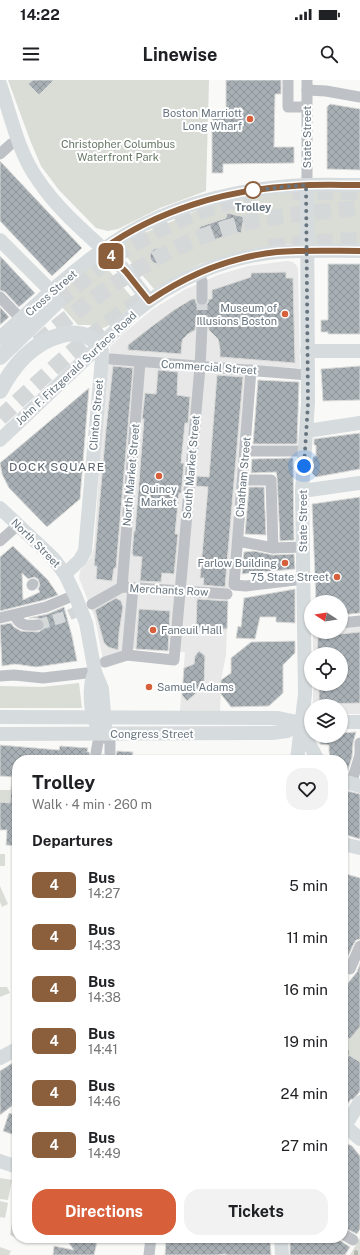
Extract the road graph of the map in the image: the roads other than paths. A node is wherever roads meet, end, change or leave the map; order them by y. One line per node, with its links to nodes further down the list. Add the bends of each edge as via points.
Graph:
1 (288, 80): 5 (street, via 288,107)
2 (0, 84): 6 (main road)
3 (307, 85): 4 (street); 5 (street, State Street)
4 (360, 97)
5 (307, 107): 8 (street, State Street)
6 (18, 140): 7 (street); 11 (main road, via 29,166 47,193)
7 (0, 154)
8 (306, 185): 9 (main road, Cross Street); 11 (main road, Cross Street, via 260,189 194,204 151,221); 12 (main road, State Street)
9 (360, 185)
10 (0, 240): 16 (main road)
11 (103, 249): 16 (main road, Cross Street); 18 (main road)
12 (306, 251): 13 (main road, John F. Fitzgerald Surface Road); 18 (main road, John F. Fitzgerald Surface Road, via 257,255 216,266 180,282); 23 (main road, State Street)
13 (360, 251)
14 (202, 282): 17 (street)
15 (0, 297): 19 (street)
16 (54, 297): 19 (main road, Cross Street); 25 (highway)
17 (202, 299)
18 (149, 301): 22 (main road, John F. Fitzgerald Surface Road)
19 (21, 319): 21 (main road, Cross Street)
20 (202, 326): 28 (street, South Market Street)
21 (0, 338)
22 (99, 345): 31 (highway, via 90,337 76,333 49,339 22,360); 34 (main road, John F. Fitzgerald Surface Road); 46 (main road, Clinton Street, via 102,358 85,551 80,560)
23 (307, 351): 24 (main road); 30 (main road, State Street)
24 (360, 351)
25 (0, 357)
26 (111, 359): 27 (street, Commercial Street)
27 (140, 362): 28 (street, Commercial Street); 48 (street, North Market Street)
28 (200, 367): 29 (street, Commercial Street); 49 (street, South Market Street)
29 (252, 370): 30 (street, Commercial Street); 35 (street, Chatham Street)
30 (308, 375): 33 (main road, State Street)
31 (0, 392)
32 (360, 423): 33 (main road)
33 (307, 431): 36 (main road, State Street)
34 (0, 440)
35 (245, 451): 36 (street); 37 (street, Chatham Street)
36 (305, 451): 39 (main road, State Street)
37 (243, 480): 43 (street, Chatham Street); 45 (street, via 271,480)
38 (360, 483): 39 (main road)
39 (302, 491): 44 (main road, State Street)
40 (0, 508): 41 (main road, North Street)
41 (18, 524): 42 (street); 46 (main road, North Street, via 53,558)
42 (0, 541)
43 (238, 541): 45 (street); 47 (street, Chatham Street, via 234,585 246,586)
44 (303, 547): 45 (street); 47 (main road, State Street)
45 (273, 548)
46 (65, 574): 51 (main road, North Street)
47 (304, 579): 52 (main road, State Street)
48 (128, 588): 49 (street, Merchants Row); 53 (street, Merchants Row); 60 (street, North Market Street)
49 (180, 591): 50 (street, Merchants Row); 60 (street, South Market Street, via 174,660)
50 (227, 594)
51 (75, 595): 54 (street, via 46,607); 62 (main road, North Street, via 86,623)
52 (305, 595)
53 (92, 604)
54 (15, 615): 55 (street); 58 (street, via 20,624)
55 (0, 618)
56 (360, 621): 57 (street)
57 (348, 622)
58 (38, 625)
59 (307, 639): 64 (main road, State Street)
60 (127, 655): 61 (street)
61 (106, 662)
62 (94, 672): 63 (street, via 43,678); 66 (main road, North Street, via 90,688)
63 (0, 675)
64 (305, 699)
65 (0, 718): 66 (main road, Congress Street)
66 (99, 718): 69 (main road, Congress Street, via 278,718); 73 (main road, North Street, via 96,726)
67 (348, 722): 68 (main road)
68 (360, 722)
69 (304, 723)
70 (304, 724): 73 (main road, Congress Street, via 287,731 272,733)
71 (304, 731): 79 (main road, State Street)
72 (0, 734): 73 (main road, Congress Street)
73 (103, 734): 76 (street); 77 (street, via 110,742)
74 (309, 743): 80 (main road)
75 (360, 743): 78 (street)
76 (96, 753)
77 (110, 754)
78 (360, 754): 81 (street)
79 (298, 755)
80 (315, 755)
81 (351, 784)
82 (348, 845): 83 (main road)
83 (360, 848)
84 (360, 946): 85 (street)
85 (348, 972)
86 (12, 1041): 87 (main road)
87 (0, 1048)
88 (12, 1052): 89 (main road)
89 (0, 1058)
90 (360, 1102): 91 (main road)
91 (348, 1121)
92 (348, 1130): 93 (main road)
93 (360, 1139)
94 (0, 1161): 95 (main road)
95 (12, 1165)
96 (348, 1237): 97 (street)
97 (353, 1240)
98 (151, 1243): 100 (street)
99 (281, 1243): 101 (main road)
100 (150, 1255)
101 (282, 1255)

